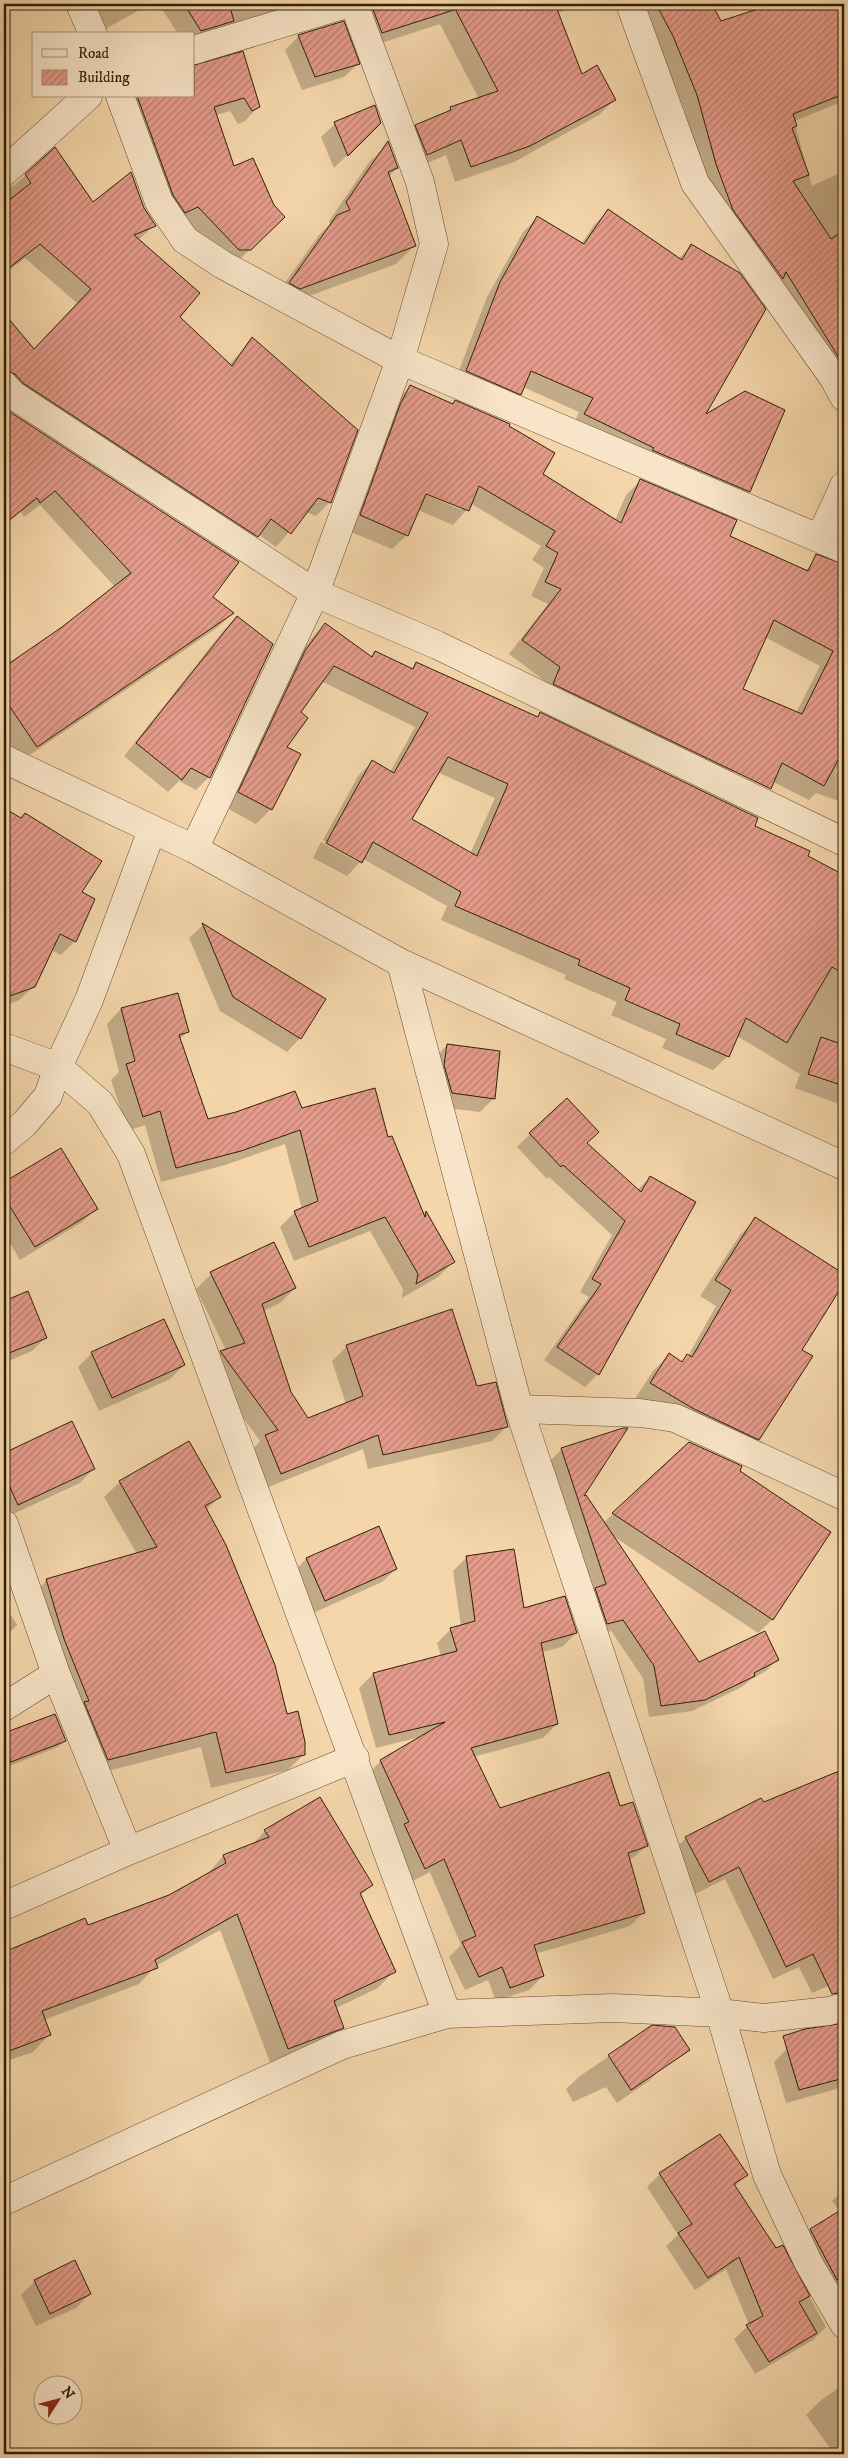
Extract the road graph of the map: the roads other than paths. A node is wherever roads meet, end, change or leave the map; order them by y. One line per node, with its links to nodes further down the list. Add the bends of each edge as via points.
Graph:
1 (80, 4): 5 (street)
2 (346, 4): 6 (street)
3 (354, 4): 10 (street, via 420,182 434,244)
4 (630, 4): 12 (street, via 694,183 834,377)
5 (92, 32)
6 (195, 50)
7 (86, 98): 9 (street)
8 (121, 98): 10 (street, via 159,202 184,240 223,265)
9 (4, 172)
10 (400, 360): 14 (street); 15 (street)
11 (4, 385): 15 (street, via 13,395)
12 (844, 397)
13 (844, 486): 14 (street)
14 (832, 543)
15 (316, 593): 18 (street, via 437,645); 19 (street)
16 (4, 759): 17 (street)
17 (152, 830): 19 (street); 22 (street, via 89,1000)
18 (844, 842)
19 (194, 849): 20 (street)
20 (401, 963): 24 (street); 25 (street)
21 (4, 1047): 22 (street)
22 (58, 1067): 23 (street, via 48,1096); 30 (street, via 100,1103 131,1154)
23 (4, 1141)
24 (844, 1166)
25 (519, 1409): 26 (street, via 640,1413 675,1418); 34 (street)
26 (844, 1496)
27 (4, 1524): 28 (street)
28 (56, 1674): 29 (street); 31 (street)
29 (4, 1707)
30 (355, 1758): 31 (street); 35 (street)
31 (128, 1851): 32 (street)
32 (4, 1906)
33 (844, 2007): 34 (street, via 764,2018)
34 (720, 2013): 35 (street, via 613,2008); 37 (street, via 767,2175 808,2262)
35 (447, 2014): 36 (street, via 342,2045)
36 (4, 2201)
37 (837, 2295): 38 (street)
38 (844, 2324)

